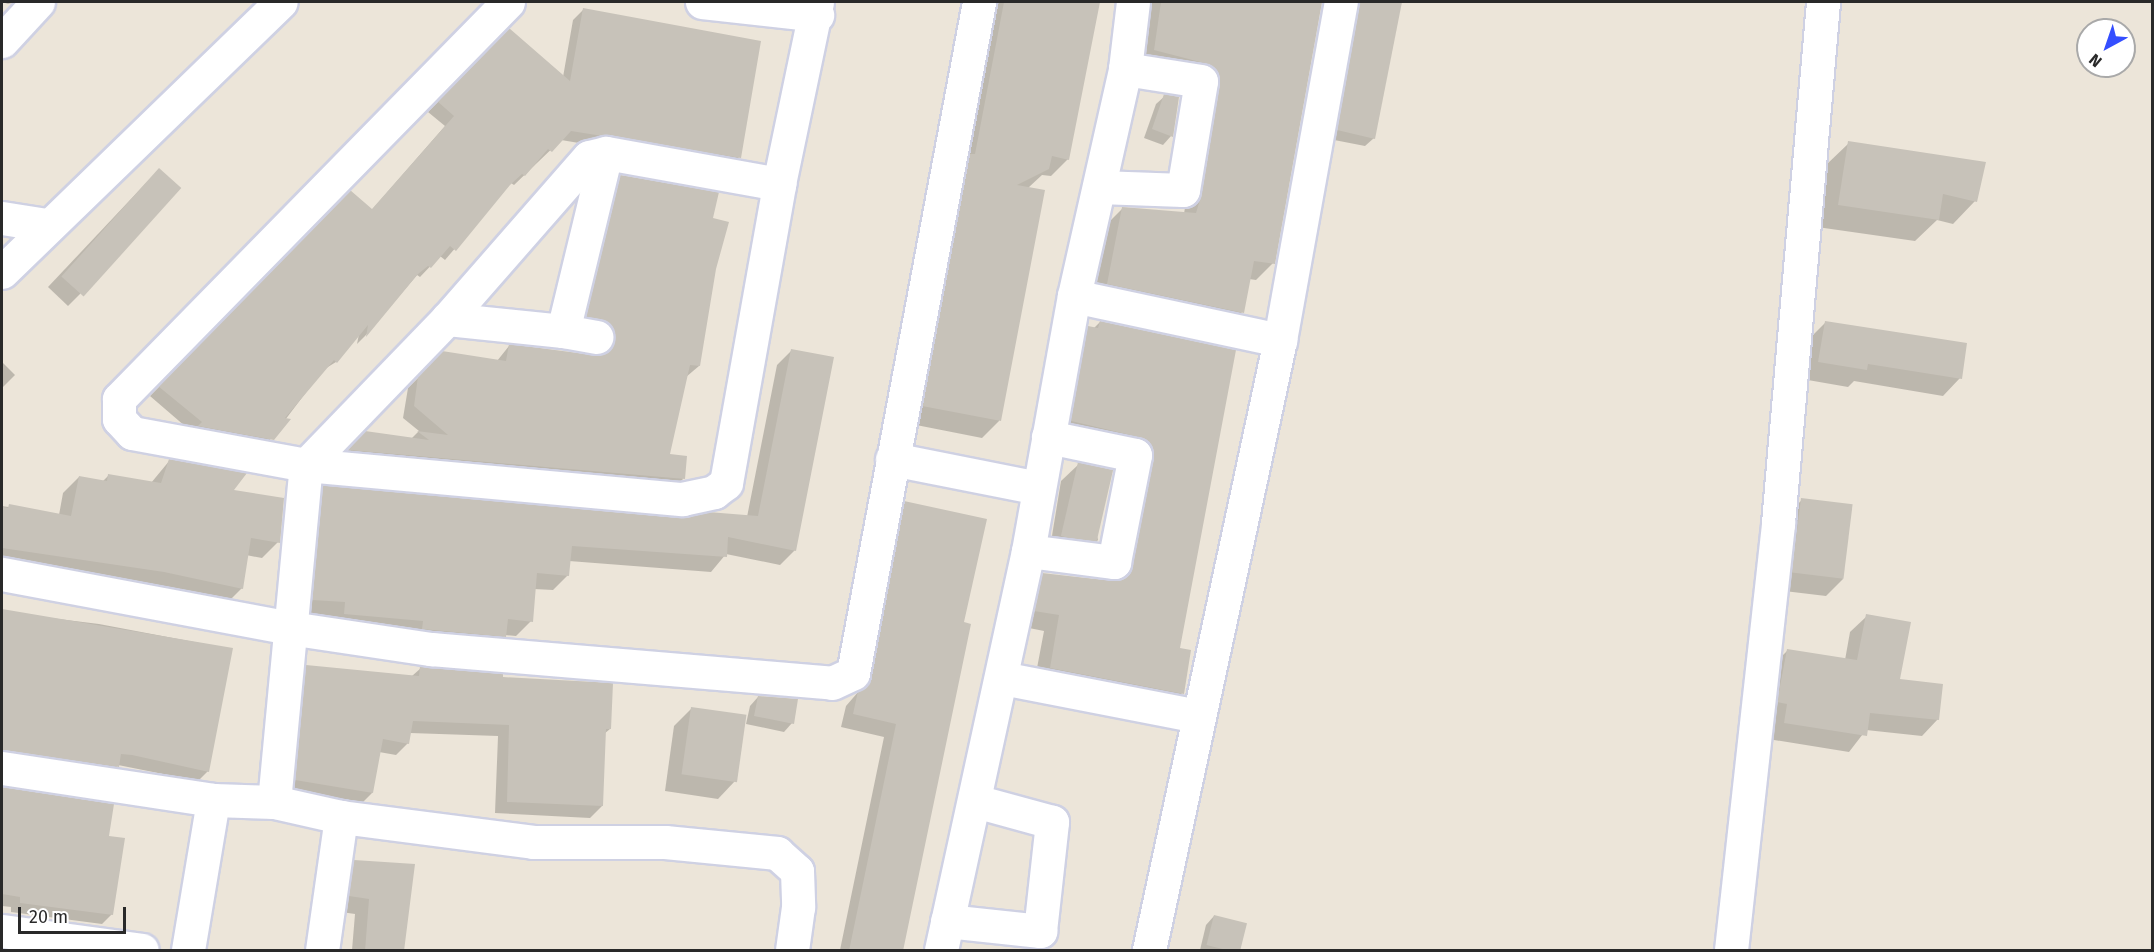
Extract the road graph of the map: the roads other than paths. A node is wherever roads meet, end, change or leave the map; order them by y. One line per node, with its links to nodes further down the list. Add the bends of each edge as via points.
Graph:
1 (38, 2): 10 (street)
2 (281, 2): 16 (street)
3 (508, 2): 25 (street, via 120,399 119,419 132,433)
4 (702, 2): 9 (street)
5 (979, 2): 24 (street)
6 (1133, 2): 11 (street)
7 (1341, 2): 22 (street)
8 (1822, 2): 44 (street, via 1778,523)
9 (817, 8): 13 (street)
10 (2, 41)
11 (1125, 69): 14 (street); 14 (street, via 1201,81 1183,190)
12 (606, 153): 13 (street); 19 (street, via 589,157 581,165); 20 (street)
13 (780, 184): 25 (street, via 726,483 714,492 682,499)
14 (1099, 187): 18 (street)
15 (2, 218): 16 (street)
16 (46, 225): 17 (street)
17 (2, 272)
18 (1074, 296): 22 (street); 23 (street)
19 (447, 319): 20 (street); 25 (street)
20 (563, 331): 21 (street)
21 (596, 338)
22 (1280, 340): 31 (street)
23 (1048, 437): 26 (street); 27 (street, via 1135,455 1114,562)
24 (892, 459): 26 (street); 29 (street, via 853,673 832,683 431,649)
25 (306, 465): 29 (street)
26 (1038, 488): 27 (street)
27 (1028, 551): 30 (street)
28 (2, 574): 29 (street)
29 (290, 628): 35 (street)
30 (1002, 678): 31 (street); 34 (street)
31 (1198, 716): 43 (street)
32 (2, 768): 33 (street)
33 (213, 800): 35 (street); 40 (street)
34 (975, 801): 38 (street); 38 (street, via 1052,822 1040,932)
35 (274, 802): 36 (street)
36 (341, 817): 41 (street); 42 (street, via 533,842 665,842 777,853 797,870 798,907)
37 (2, 932): 39 (street)
38 (944, 936)
39 (142, 951)
40 (189, 951)
41 (322, 951)
42 (792, 951)
43 (1149, 951)
44 (1731, 951)

